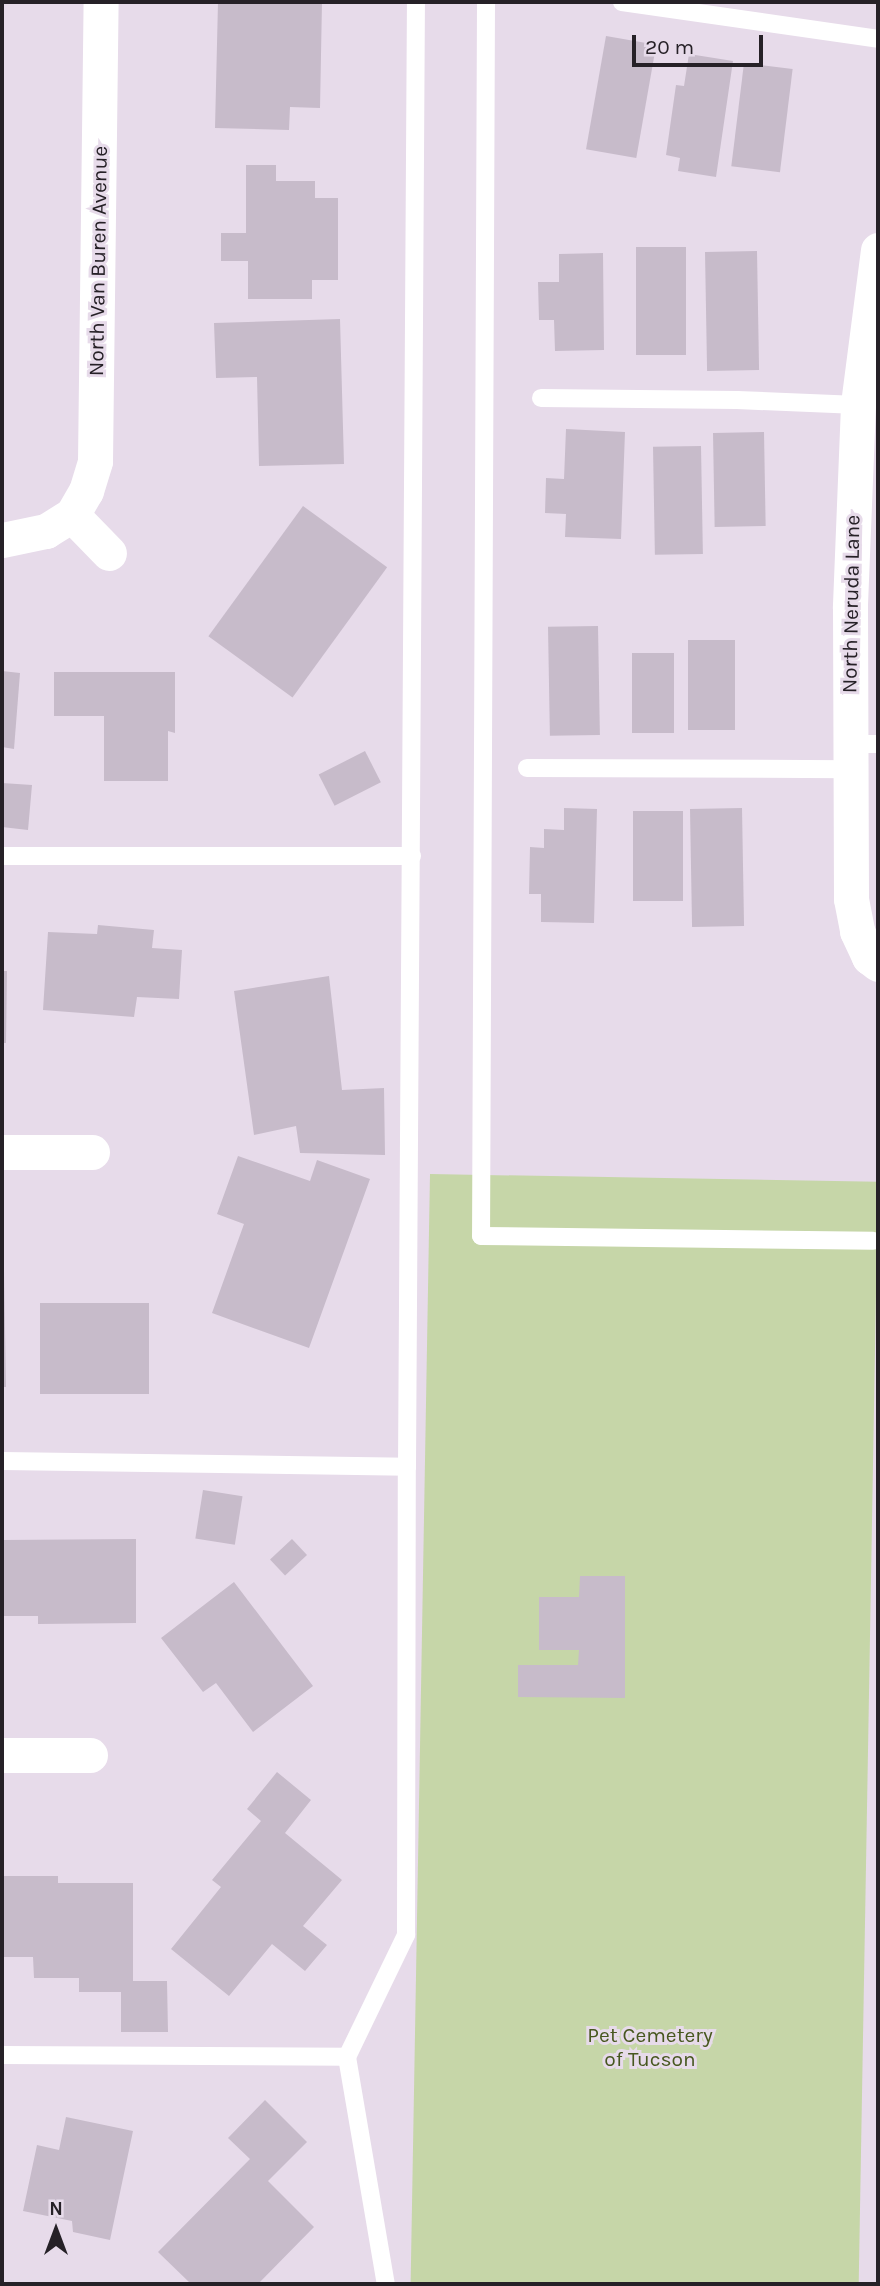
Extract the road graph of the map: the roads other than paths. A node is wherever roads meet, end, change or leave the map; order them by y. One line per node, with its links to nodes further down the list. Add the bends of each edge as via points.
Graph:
1 (100, 2): 10 (street, North Van Buren Avenue, via 97,432 86,491)
2 (416, 2): 16 (lane)
3 (486, 2): 20 (lane, via 481,1236)
4 (622, 2): 5 (lane)
5 (878, 38)
6 (878, 250): 7 (street, North Neruda Lane)
7 (870, 365): 9 (street, North Neruda Lane)
8 (541, 398): 9 (lane)
9 (858, 405): 13 (street, North Neruda Lane, via 850,545)
10 (72, 515): 11 (street, via 46,531); 12 (street)
11 (2, 540)
12 (109, 553)
13 (860, 753): 14 (lane); 17 (street, North Neruda Lane, via 851,899 857,931)
14 (527, 768)
15 (2, 856): 16 (lane)
16 (412, 856): 22 (lane)
17 (874, 960)
18 (2, 1152): 19 (street)
19 (92, 1152)
20 (873, 1241)
21 (2, 1461): 22 (lane)
22 (407, 1467): 26 (lane, via 406,1935)
23 (2, 1755): 24 (street)
24 (90, 1755)
25 (2, 2055): 26 (lane)
26 (347, 2057): 27 (lane)
27 (386, 2284)

